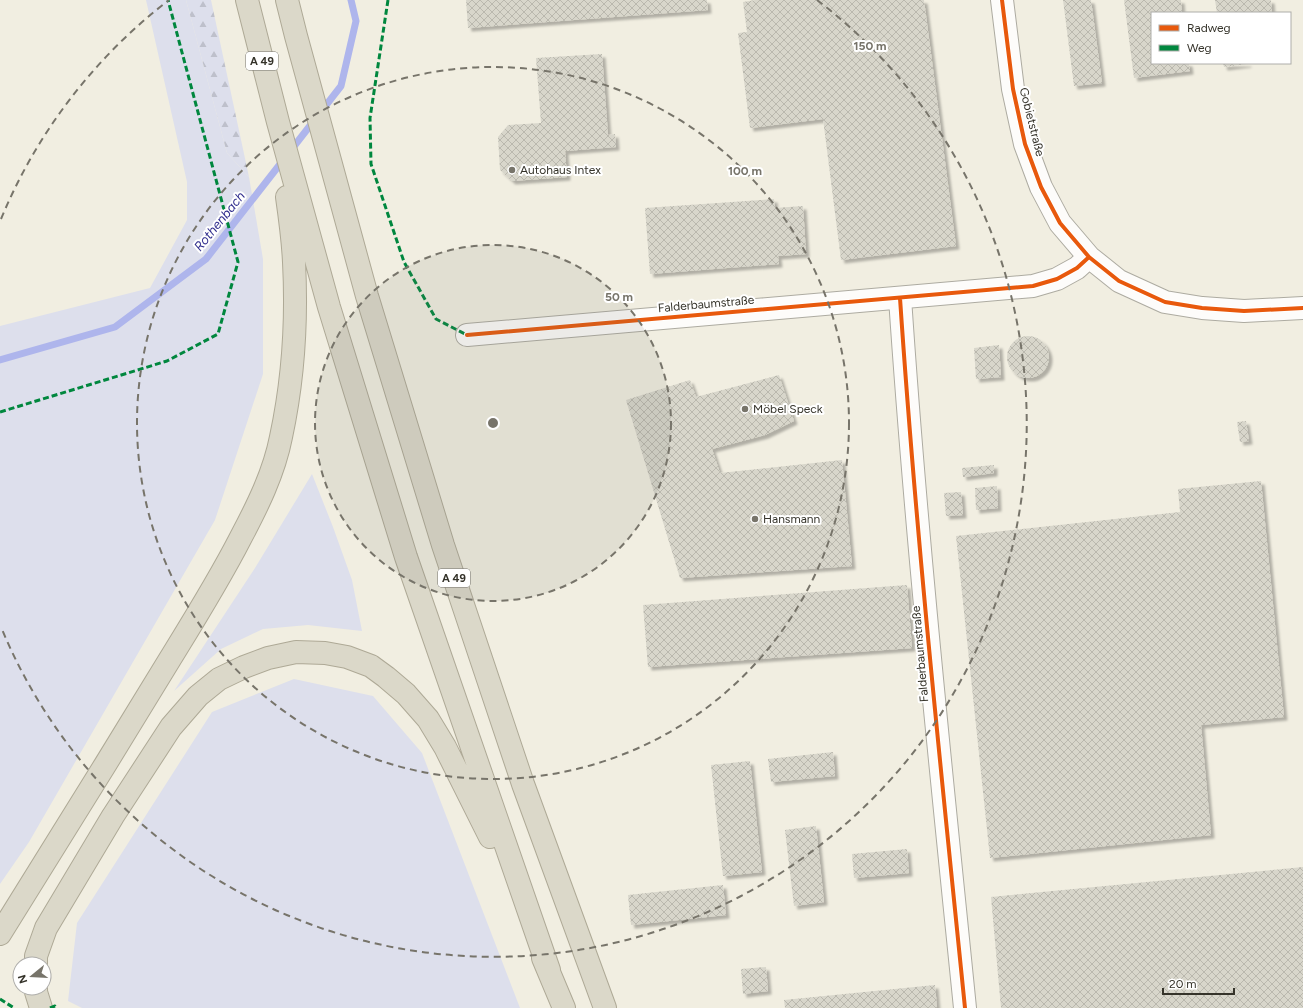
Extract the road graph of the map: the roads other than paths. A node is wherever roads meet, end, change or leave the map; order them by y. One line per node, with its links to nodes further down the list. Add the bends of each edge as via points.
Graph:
1 (247, 0): 4 (highway, A 49, via 278,122)
2 (287, 0): 15 (highway, A 49, via 367,296 443,545 523,784)
3 (1002, 0): 5 (street, Gobietstraße, via 1013,89 1025,144 1041,187 1060,222)
4 (289, 178): 9 (highway, via 295,305 290,388 281,438 264,491 230,559); 11 (highway, via 406,557)
5 (1089, 257): 6 (street, Falderbaumstraße, via 1077,268 1057,279 1033,286); 7 (street, via 1119,281 1165,302 1244,311)
6 (900, 298): 8 (street, Falderbaumstraße); 16 (street, Falderbaumstraße, via 935,716)
7 (1303, 308)
8 (467, 335)
9 (0, 934)
10 (36, 956): 11 (highway, via 46,928 175,722 198,696 219,679 262,660 296,652 347,657 371,666 406,694 428,719 483,823)
11 (549, 970): 14 (highway)
12 (37, 996): 13 (highway)
13 (41, 1008)
14 (564, 1008)
15 (605, 1008)
16 (965, 1008)

